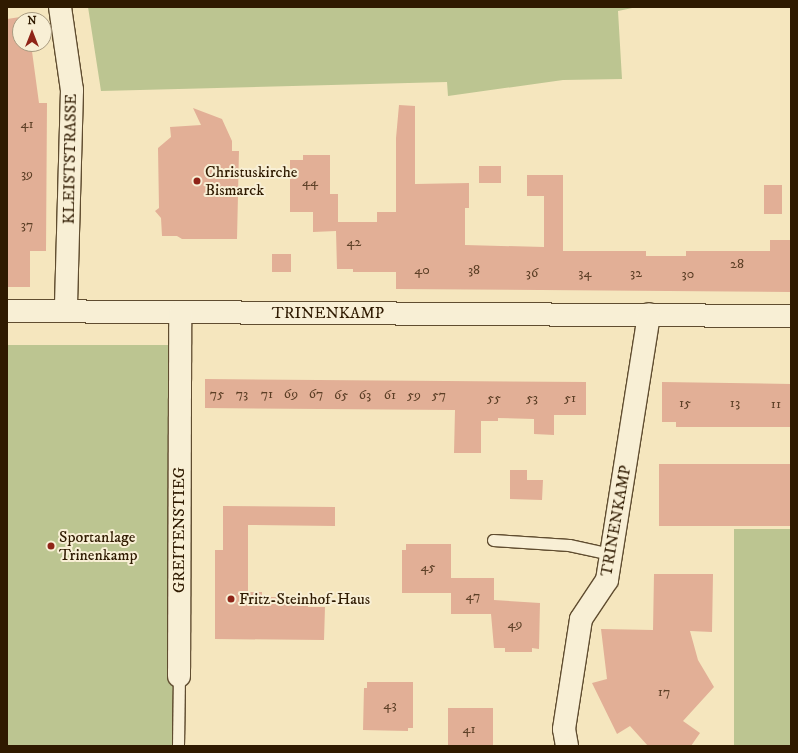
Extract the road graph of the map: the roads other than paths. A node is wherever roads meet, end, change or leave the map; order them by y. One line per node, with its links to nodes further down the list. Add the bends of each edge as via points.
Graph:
1 (60, 7): 3 (street, KLEISTSTRASSE, via 72,90)
2 (7, 311): 3 (street, TRINENKAMP)
3 (66, 311): 4 (street, TRINENKAMP)
4 (180, 313): 5 (street, TRINENKAMP); 9 (street, GREITENSTIEG)
5 (649, 314): 6 (street, TRINENKAMP); 8 (street, TRINENKAMP)
6 (791, 316)
7 (493, 540): 8 (lane, via 569,545)
8 (611, 554): 11 (street, TRINENKAMP, via 607,580 581,619 564,729)
9 (179, 676): 10 (lane, GREITENSTIEG)
10 (178, 746)
11 (567, 746)

